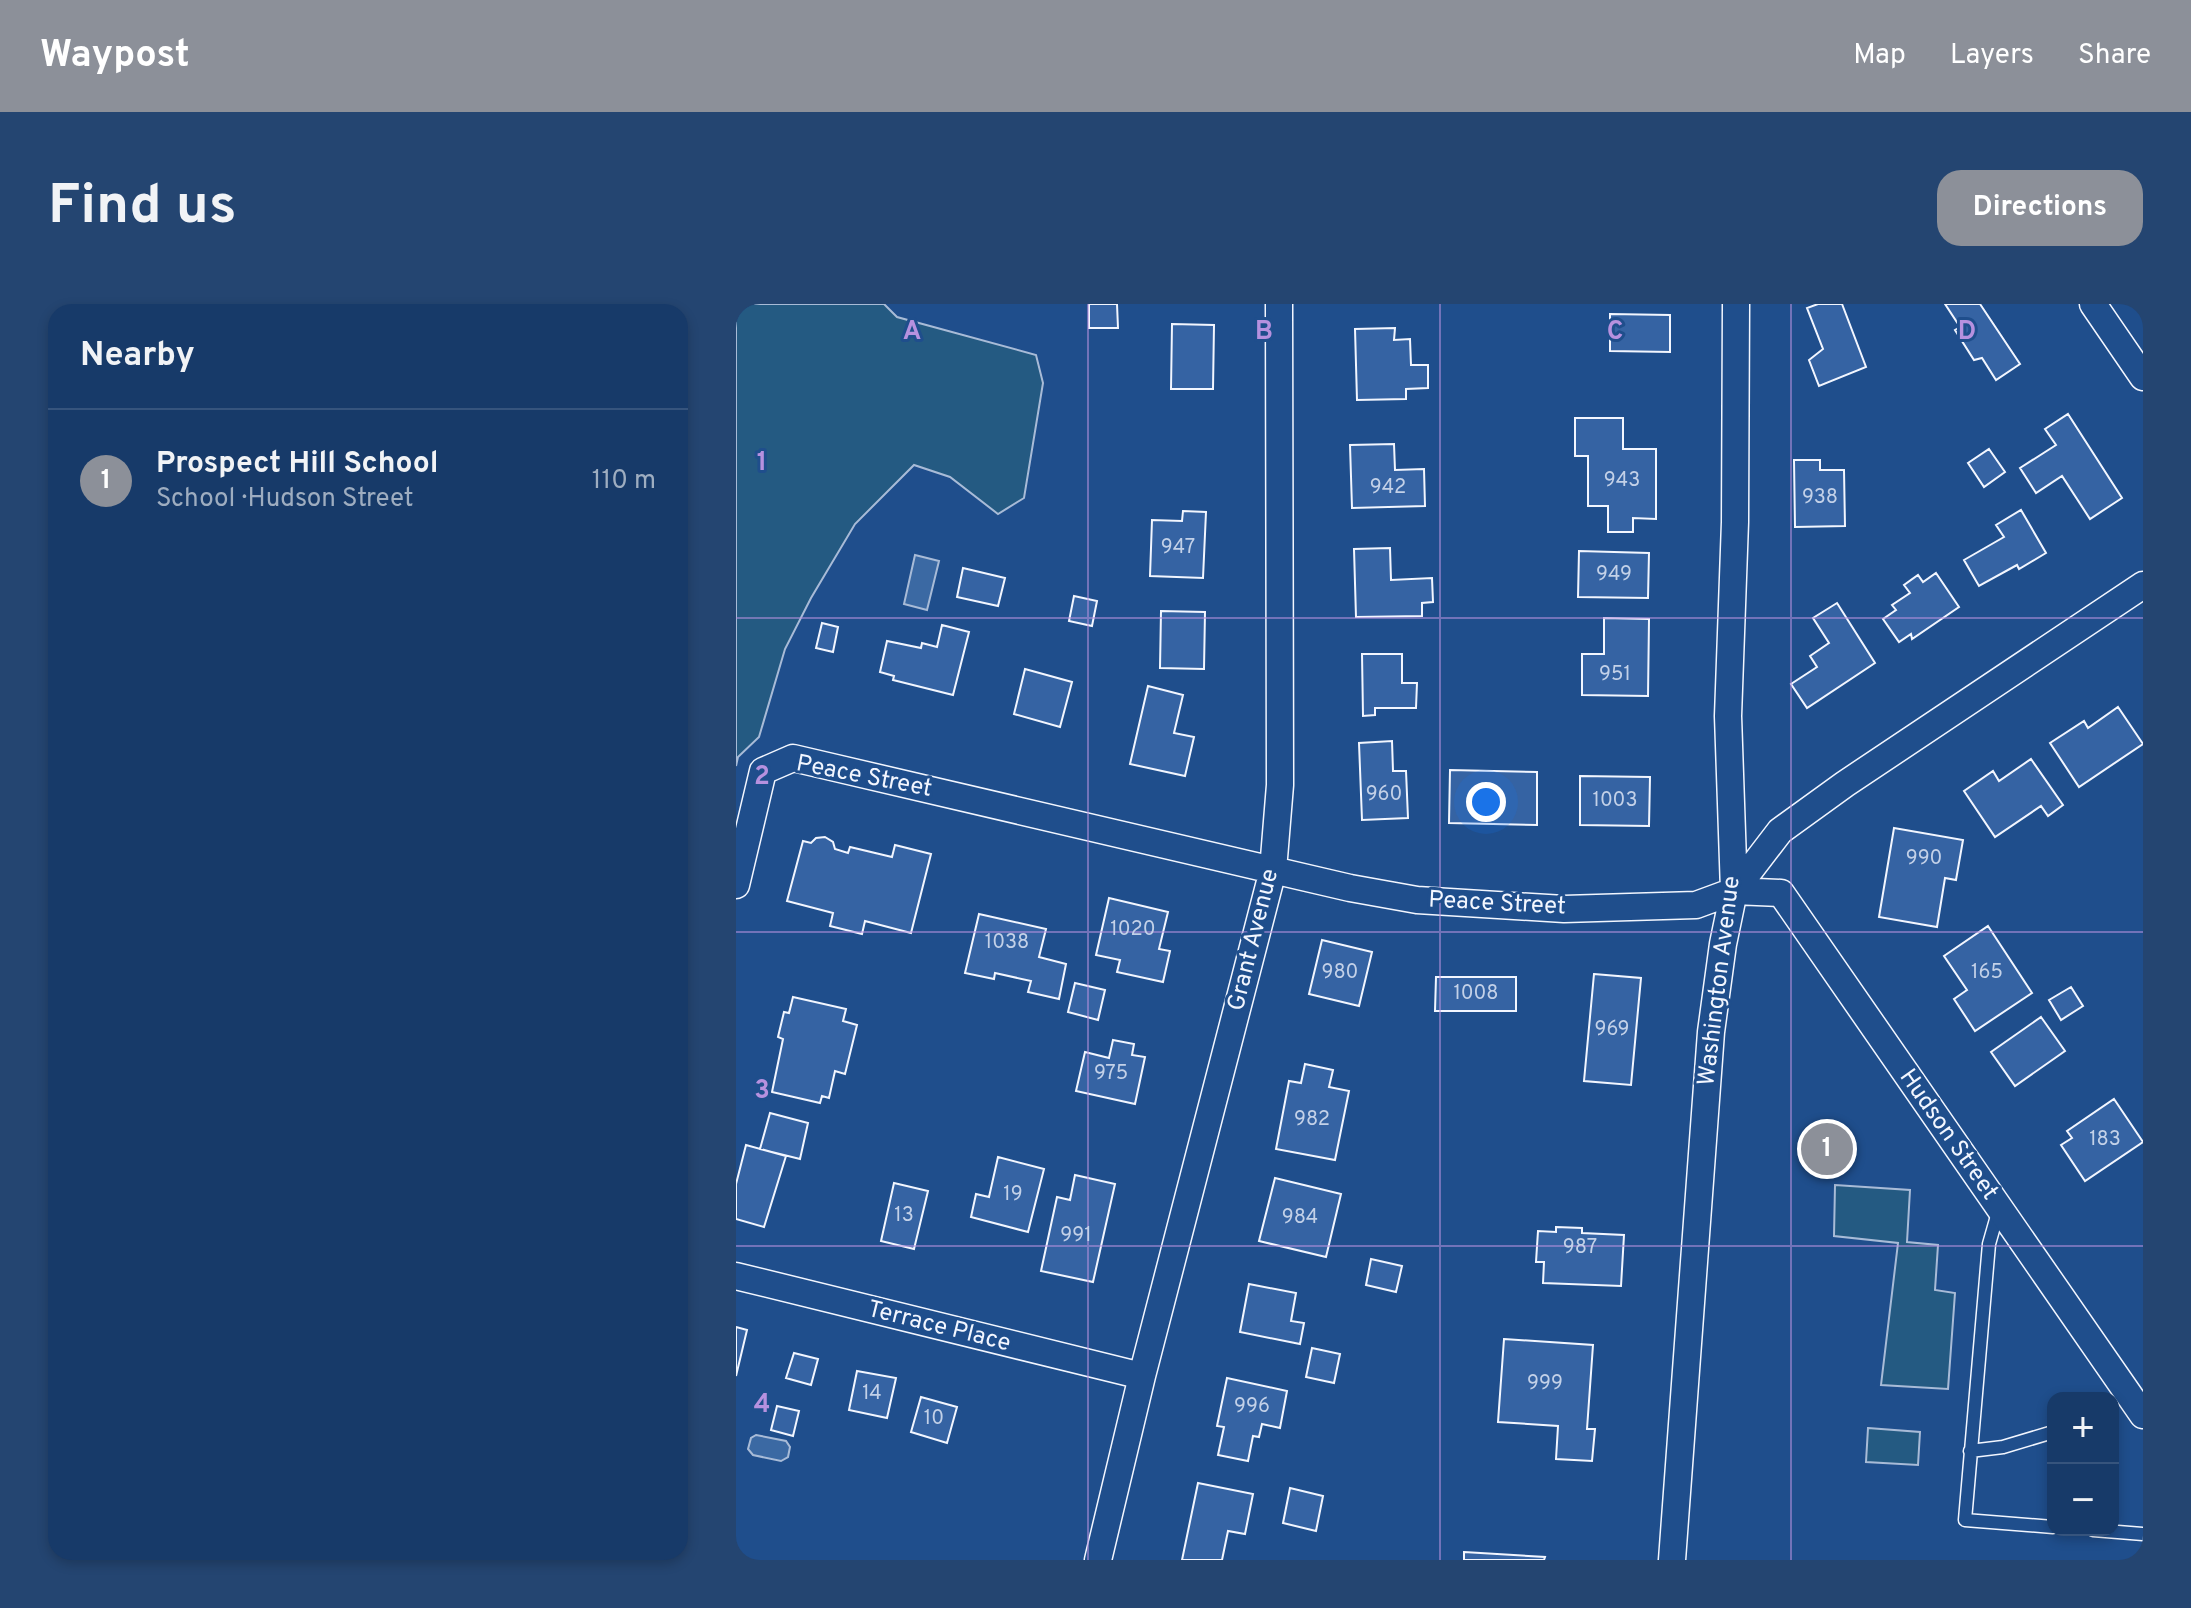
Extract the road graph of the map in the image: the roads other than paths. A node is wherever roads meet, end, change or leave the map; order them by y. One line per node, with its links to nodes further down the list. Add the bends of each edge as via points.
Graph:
1 (1279, 304): 6 (street, Grant Avenue, via 1280,785)
2 (1736, 304): 8 (street, Washington Avenue, via 1728,716)
3 (2093, 304): 4 (street)
4 (2143, 377)
5 (2143, 585): 8 (street, via 1780,831)
6 (1273, 870): 7 (street, Peace Street, via 793,758 763,771); 8 (street, Peace Street, via 1417,900 1551,908 1696,905); 11 (street, Grant Avenue)
7 (736, 885)
8 (1734, 891): 9 (street, Hudson Street, via 1781,893); 19 (street, Washington Avenue, via 1711,1032)
9 (1999, 1209): 12 (street, Hudson Street); 14 (lane, via 1989,1244)
10 (736, 1276): 11 (street, Terrace Place)
11 (1142, 1376): 18 (street, Grant Avenue)
12 (2132, 1405)
13 (2047, 1434): 14 (lane)
14 (1970, 1451): 15 (lane, via 1965,1520)
15 (2047, 1527)
16 (2119, 1532): 17 (lane)
17 (2143, 1534)
18 (1098, 1560)
19 (1672, 1560)

